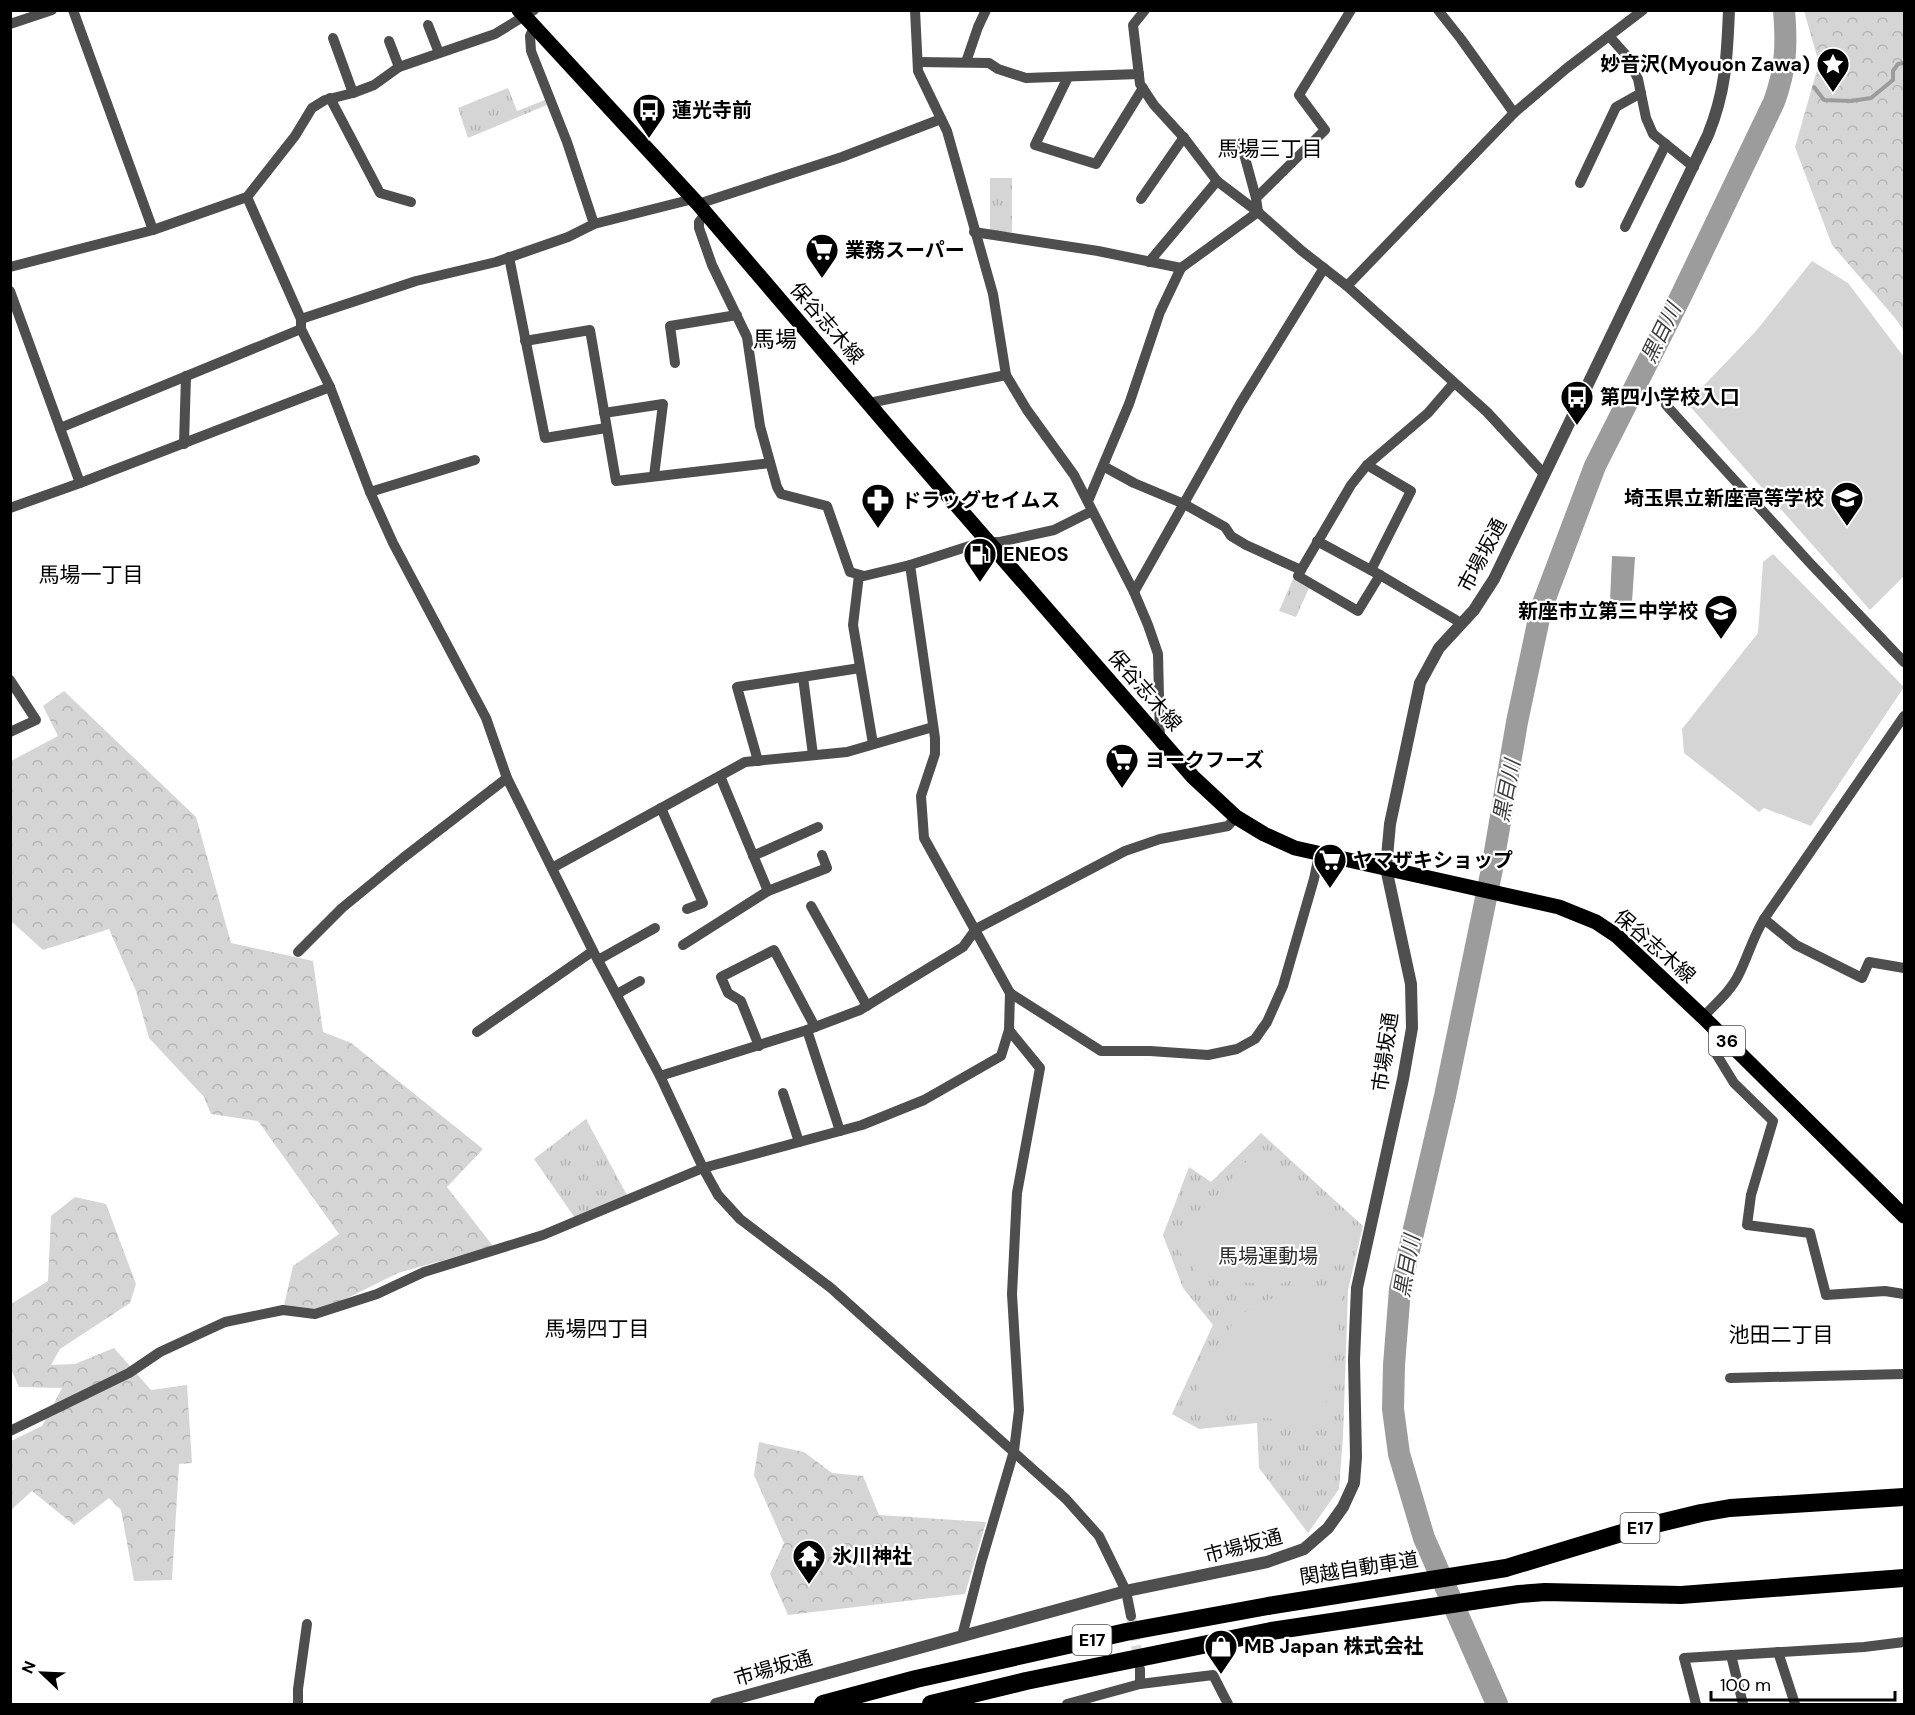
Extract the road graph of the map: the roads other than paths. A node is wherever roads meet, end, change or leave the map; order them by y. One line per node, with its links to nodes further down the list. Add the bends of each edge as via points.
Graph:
1 (52, 10): 11 (street)
2 (73, 10): 42 (street)
3 (915, 10): 17 (street)
4 (986, 10): 18 (street)
5 (1144, 10): 20 (street, via 1133,25)
6 (1351, 10): 35 (street, via 1299,95 1325,130)
7 (1437, 10): 26 (street)
8 (1643, 10): 13 (street)
9 (1729, 10): 31 (street, 市場坂通, via 1725,83)
10 (528, 16): 16 (street, via 495,34); 38 (main road, 保谷志木線 / 36); 40 (street, via 531,51)
11 (10, 24)
12 (428, 25): 16 (street)
13 (1609, 36): 24 (street, via 1626,55); 26 (street)
14 (333, 38): 23 (street)
15 (389, 41): 19 (street)
16 (439, 53): 19 (street)
17 (918, 62): 18 (street); 27 (street, via 918,71)
18 (966, 62): 21 (street, via 989,63 1026,78)
19 (399, 67): 23 (street, via 374,85)
20 (1138, 74): 21 (street); 22 (street)
21 (1068, 77): 22 (street, via 1035,145 1096,164)
22 (1143, 88): 28 (street)
23 (353, 93): 25 (street)
24 (1641, 93): 30 (street, via 1653,134); 33 (street, via 1616,107)
25 (330, 98): 34 (street, via 312,108); 37 (street, via 380,193)
26 (1514, 113): 49 (street)
27 (941, 119): 38 (street, via 842,158); 43 (street)
28 (1184, 137): 32 (street); 36 (street)
29 (1241, 144): 35 (street)
30 (1666, 144): 31 (street); 41 (street)
31 (1694, 166): 69 (street, 市場坂通)
32 (1217, 181): 39 (street); 45 (street)
33 (1580, 183)
34 (247, 197): 42 (street); 52 (street)
35 (1256, 198): 39 (street)
36 (1142, 199)
37 (411, 202)
38 (699, 206): 40 (street); 51 (street, via 699,228); 59 (main road, 保谷志木線 / 36)
39 (1258, 212): 47 (street); 48 (street)
40 (594, 224): 44 (street)
41 (1625, 227)
42 (153, 230): 46 (street)
43 (974, 232): 45 (street); 55 (street, via 993,294)
44 (508, 257): 52 (street, via 416,281); 53 (street)
45 (1149, 262): 47 (street)
46 (10, 267)
47 (1181, 268): 68 (street, via 1160,312)
48 (1324, 268): 49 (street); 73 (street)
49 (1347, 286): 57 (street)
50 (10, 291): 62 (street)
51 (737, 315): 54 (street, via 670,326); 66 (street, via 747,338 760,426)
52 (301, 324): 56 (street); 58 (street)
53 (525, 341): 61 (street, via 590,330); 63 (street, via 545,438)
54 (675, 363)
55 (1006, 375): 59 (street); 74 (street, via 1074,475)
56 (186, 376): 62 (street); 64 (street)
57 (1453, 384): 67 (street, via 1428,413); 69 (street, via 1487,412)
58 (330, 387): 64 (street); 72 (street)
59 (869, 403): 77 (main road, 保谷志木線 / 36)
60 (1666, 405): 84 (street)
61 (604, 412): 63 (street); 70 (street, via 663,404)
62 (60, 428): 71 (street)
63 (606, 428): 70 (street, via 616,481)
64 (184, 444): 71 (street)
65 (474, 460): 72 (street)
66 (770, 463): 70 (street); 81 (street, via 781,494 827,506 850,572)
67 (1366, 465): 76 (street); 80 (street, via 1411,491)
68 (1103, 466): 73 (street); 74 (street)
69 (1544, 474): 83 (street, 市場坂通, via 1486,594)
70 (654, 476)
71 (80, 483): 75 (street)
72 (370, 492): 96 (street, via 486,718)
73 (1184, 504): 79 (street, via 1225,527 1246,545); 82 (street)
74 (1090, 506): 77 (street, via 1054,530); 82 (street)
75 (10, 508)
76 (1317, 541): 79 (street); 80 (street)
77 (990, 542): 78 (street); 91 (main road, 保谷志木線 / 36)
78 (910, 565): 81 (street); 89 (street)
79 (1301, 570): 80 (street, via 1298,576 1358,611)
80 (1376, 573): 83 (street)
81 (859, 575): 85 (street, via 853,625)
82 (1134, 592): 91 (street, via 1158,654)
83 (1461, 623): 104 (street, 市場坂通, via 1439,648 1420,683 1390,824)
84 (1905, 662)
85 (860, 668): 86 (street); 92 (street)
86 (803, 677): 93 (street); 94 (street, via 737,687)
87 (10, 680): 90 (street, via 36,720)
88 (1905, 716): 108 (street)
89 (933, 727): 92 (street); 110 (street, via 934,754 921,796 924,838)
90 (10, 732)
91 (1160, 739): 98 (main road, 保谷志木線 / 36, via 1206,791)
92 (873, 744): 93 (street, via 847,752)
93 (813, 755): 94 (street)
94 (758, 761): 95 (street, via 745,762)
95 (720, 776): 97 (street); 102 (street)
96 (507, 778): 103 (street); 112 (street, via 359,894)
97 (661, 808): 103 (street); 107 (street, via 703,903)
98 (1236, 817): 101 (main road, 保谷志木線 / 36, via 1279,842); 110 (street, via 1221,829 1160,839 1125,851)
99 (818, 827): 102 (street)
100 (822, 855): 105 (street, via 826,868)
101 (1319, 855): 104 (main road, 保谷志木線 / 36); 116 (street, via 1283,986 1255,1039 1237,1049 1208,1055 1101,1051)
102 (753, 856): 105 (street)
103 (552, 868): 113 (street)
104 (1386, 868): 119 (main road, 保谷志木線 / 36, via 1576,912 1608,929); 138 (street, 市場坂通, via 1411,984 1412,1028 1357,1288 1354,1483 1328,1528 1304,1549 1267,1562)
105 (768, 891): 111 (street)
106 (811, 906): 118 (street)
107 (687, 909)
108 (1764, 919): 114 (street, via 1797,945 1862,978 1869,962); 119 (street, via 1732,986)
109 (655, 927): 113 (street)
110 (976, 929): 116 (street); 118 (street, via 963,947)
111 (683, 945)
112 (298, 952)
113 (596, 955): 117 (street); 122 (street)
114 (1905, 968)
115 (640, 981): 117 (street)
116 (1010, 993): 121 (street)
117 (617, 994): 125 (street)
118 (867, 1006): 120 (street)
119 (1703, 1017): 123 (main road, 保谷志木線 / 36)
120 (811, 1029): 124 (street); 124 (street, via 774,950 721,976 728,993 741,1001); 127 (street)
121 (1009, 1030): 127 (street, via 1001,1056 924,1100); 135 (street, via 1040,1068 1017,1192 1012,1294 1019,1410)
122 (477, 1032)
123 (1718, 1032): 130 (main road, 保谷志木線 / 36); 131 (street, via 1715,1052 1734,1083 1773,1121 1751,1195 1747,1225 1810,1233 1826,1295 1885,1291)
124 (759, 1046): 125 (street)
125 (660, 1076): 129 (street)
126 (783, 1093): 128 (street)
127 (840, 1131): 128 (street)
128 (799, 1142): 129 (street)
129 (703, 1168): 134 (street, via 543,1235 424,1272 377,1294 315,1314 283,1310 225,1322); 135 (street, via 718,1195 740,1219 831,1288)
130 (1905, 1216)
131 (1905, 1294)
132 (1905, 1374): 133 (street)
133 (1730, 1378)
134 (10, 1431)
135 (1014, 1451): 138 (street, via 1099,1536); 141 (street)
136 (1905, 1497): 149 (highway, 関越自動車道 / E17, via 1774,1504 1701,1513 1535,1561 1114,1635)
137 (1905, 1578): 150 (highway, E17, via 1681,1595 1545,1592 1489,1598 1271,1631)
138 (1126, 1591): 139 (street); 141 (street, 市場坂通)
139 (1131, 1616)
140 (308, 1624): 147 (street)
141 (962, 1636): 148 (street, 市場坂通)
142 (1905, 1642): 143 (street)
143 (1778, 1652): 144 (street); 155 (street)
144 (1731, 1655): 153 (street, via 1684,1658); 154 (street)
145 (1140, 1669): 146 (street)
146 (1140, 1684): 151 (street); 152 (street, via 1213,1675)
147 (298, 1704)
148 (716, 1704)
149 (823, 1704)
150 (931, 1704)
151 (1066, 1704)
152 (1228, 1704)
153 (1696, 1704)
154 (1743, 1704)
155 (1795, 1704)

